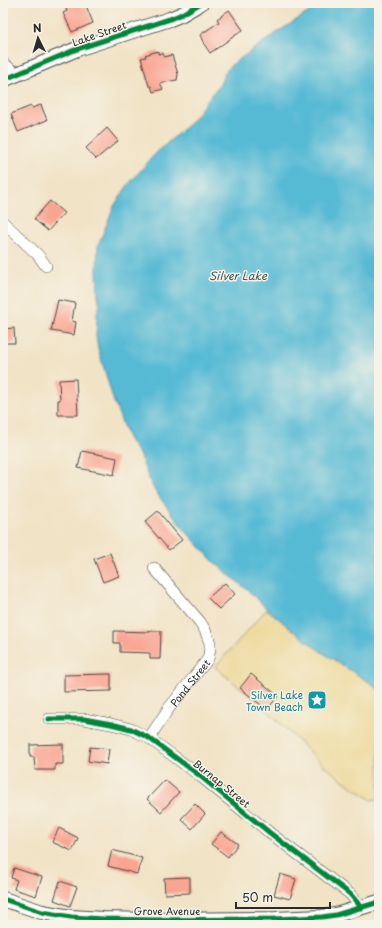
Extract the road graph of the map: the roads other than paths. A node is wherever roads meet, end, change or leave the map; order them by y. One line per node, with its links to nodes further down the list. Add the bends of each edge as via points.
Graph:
1 (201, 3): 3 (street, Lake Street, via 170,19 77,49)
2 (3, 63): 3 (street)
3 (17, 74): 4 (street, Lake Street)
4 (3, 80)
5 (3, 222): 6 (street)
6 (46, 266)
7 (154, 568): 9 (street, Pond Street, via 202,626 208,637 210,649 208,659)
8 (49, 719): 9 (street, Burnap Street, via 111,724 131,729)
9 (149, 738): 12 (street, Burnap Street, via 350,894)
10 (3, 899): 12 (street, Grove Avenue, via 59,915 103,920 300,919 336,915)
11 (379, 902): 12 (street, Grove Avenue)
12 (362, 908)

